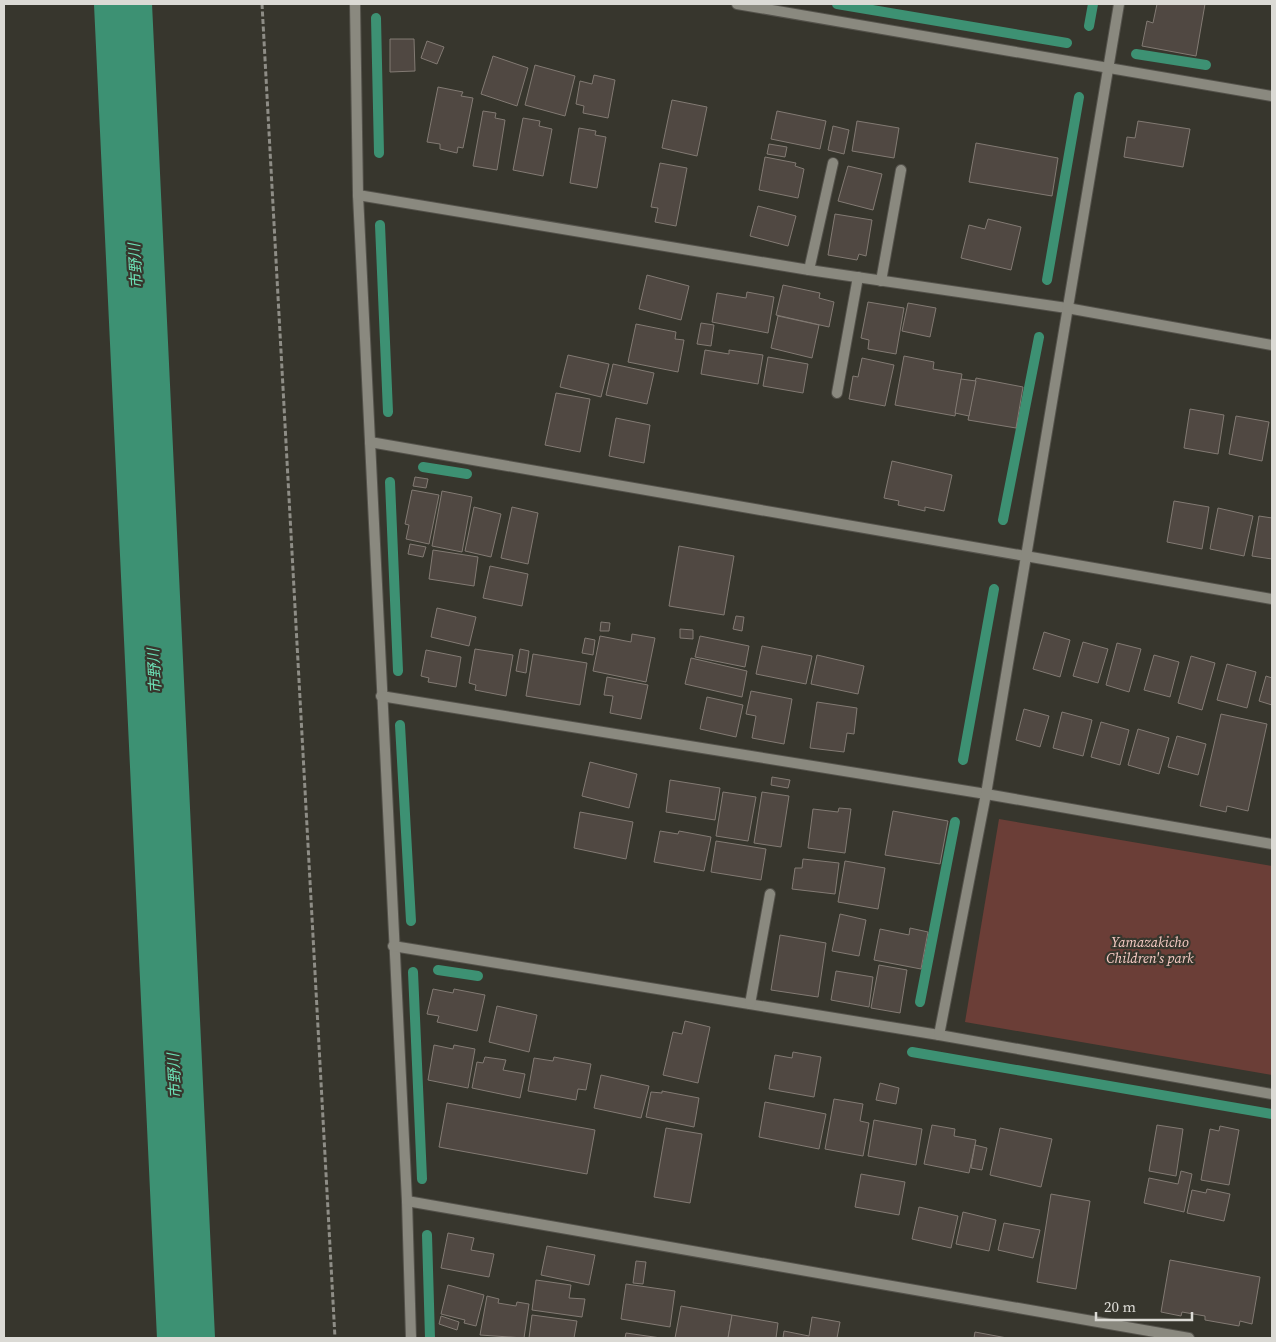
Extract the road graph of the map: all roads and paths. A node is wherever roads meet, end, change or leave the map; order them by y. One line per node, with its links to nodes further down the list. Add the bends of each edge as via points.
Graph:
1 (262, 4): 28 (path)
2 (355, 4): 9 (street)
3 (737, 4): 5 (street)
4 (1119, 4): 5 (street)
5 (1108, 67): 6 (street); 13 (street)
6 (1272, 96)
7 (833, 163): 10 (street)
8 (901, 170): 12 (street)
9 (358, 195): 10 (street); 16 (street)
10 (809, 270): 11 (street)
11 (858, 277): 12 (street); 15 (street)
12 (881, 281): 13 (street)
13 (1067, 308): 14 (street); 17 (street)
14 (1272, 345)
15 (837, 394)
16 (370, 442): 17 (street); 19 (street)
17 (1026, 557): 18 (street); 20 (street)
18 (1272, 599)
19 (382, 696): 20 (street); 23 (street)
20 (986, 794): 21 (street); 25 (street)
21 (1272, 844)
22 (770, 894): 24 (street)
23 (393, 946): 24 (street); 27 (street)
24 (750, 1004): 25 (street)
25 (939, 1036): 26 (street)
26 (1272, 1094)
27 (407, 1201): 29 (street); 30 (street)
28 (335, 1338)
29 (411, 1338)
30 (1189, 1338)

